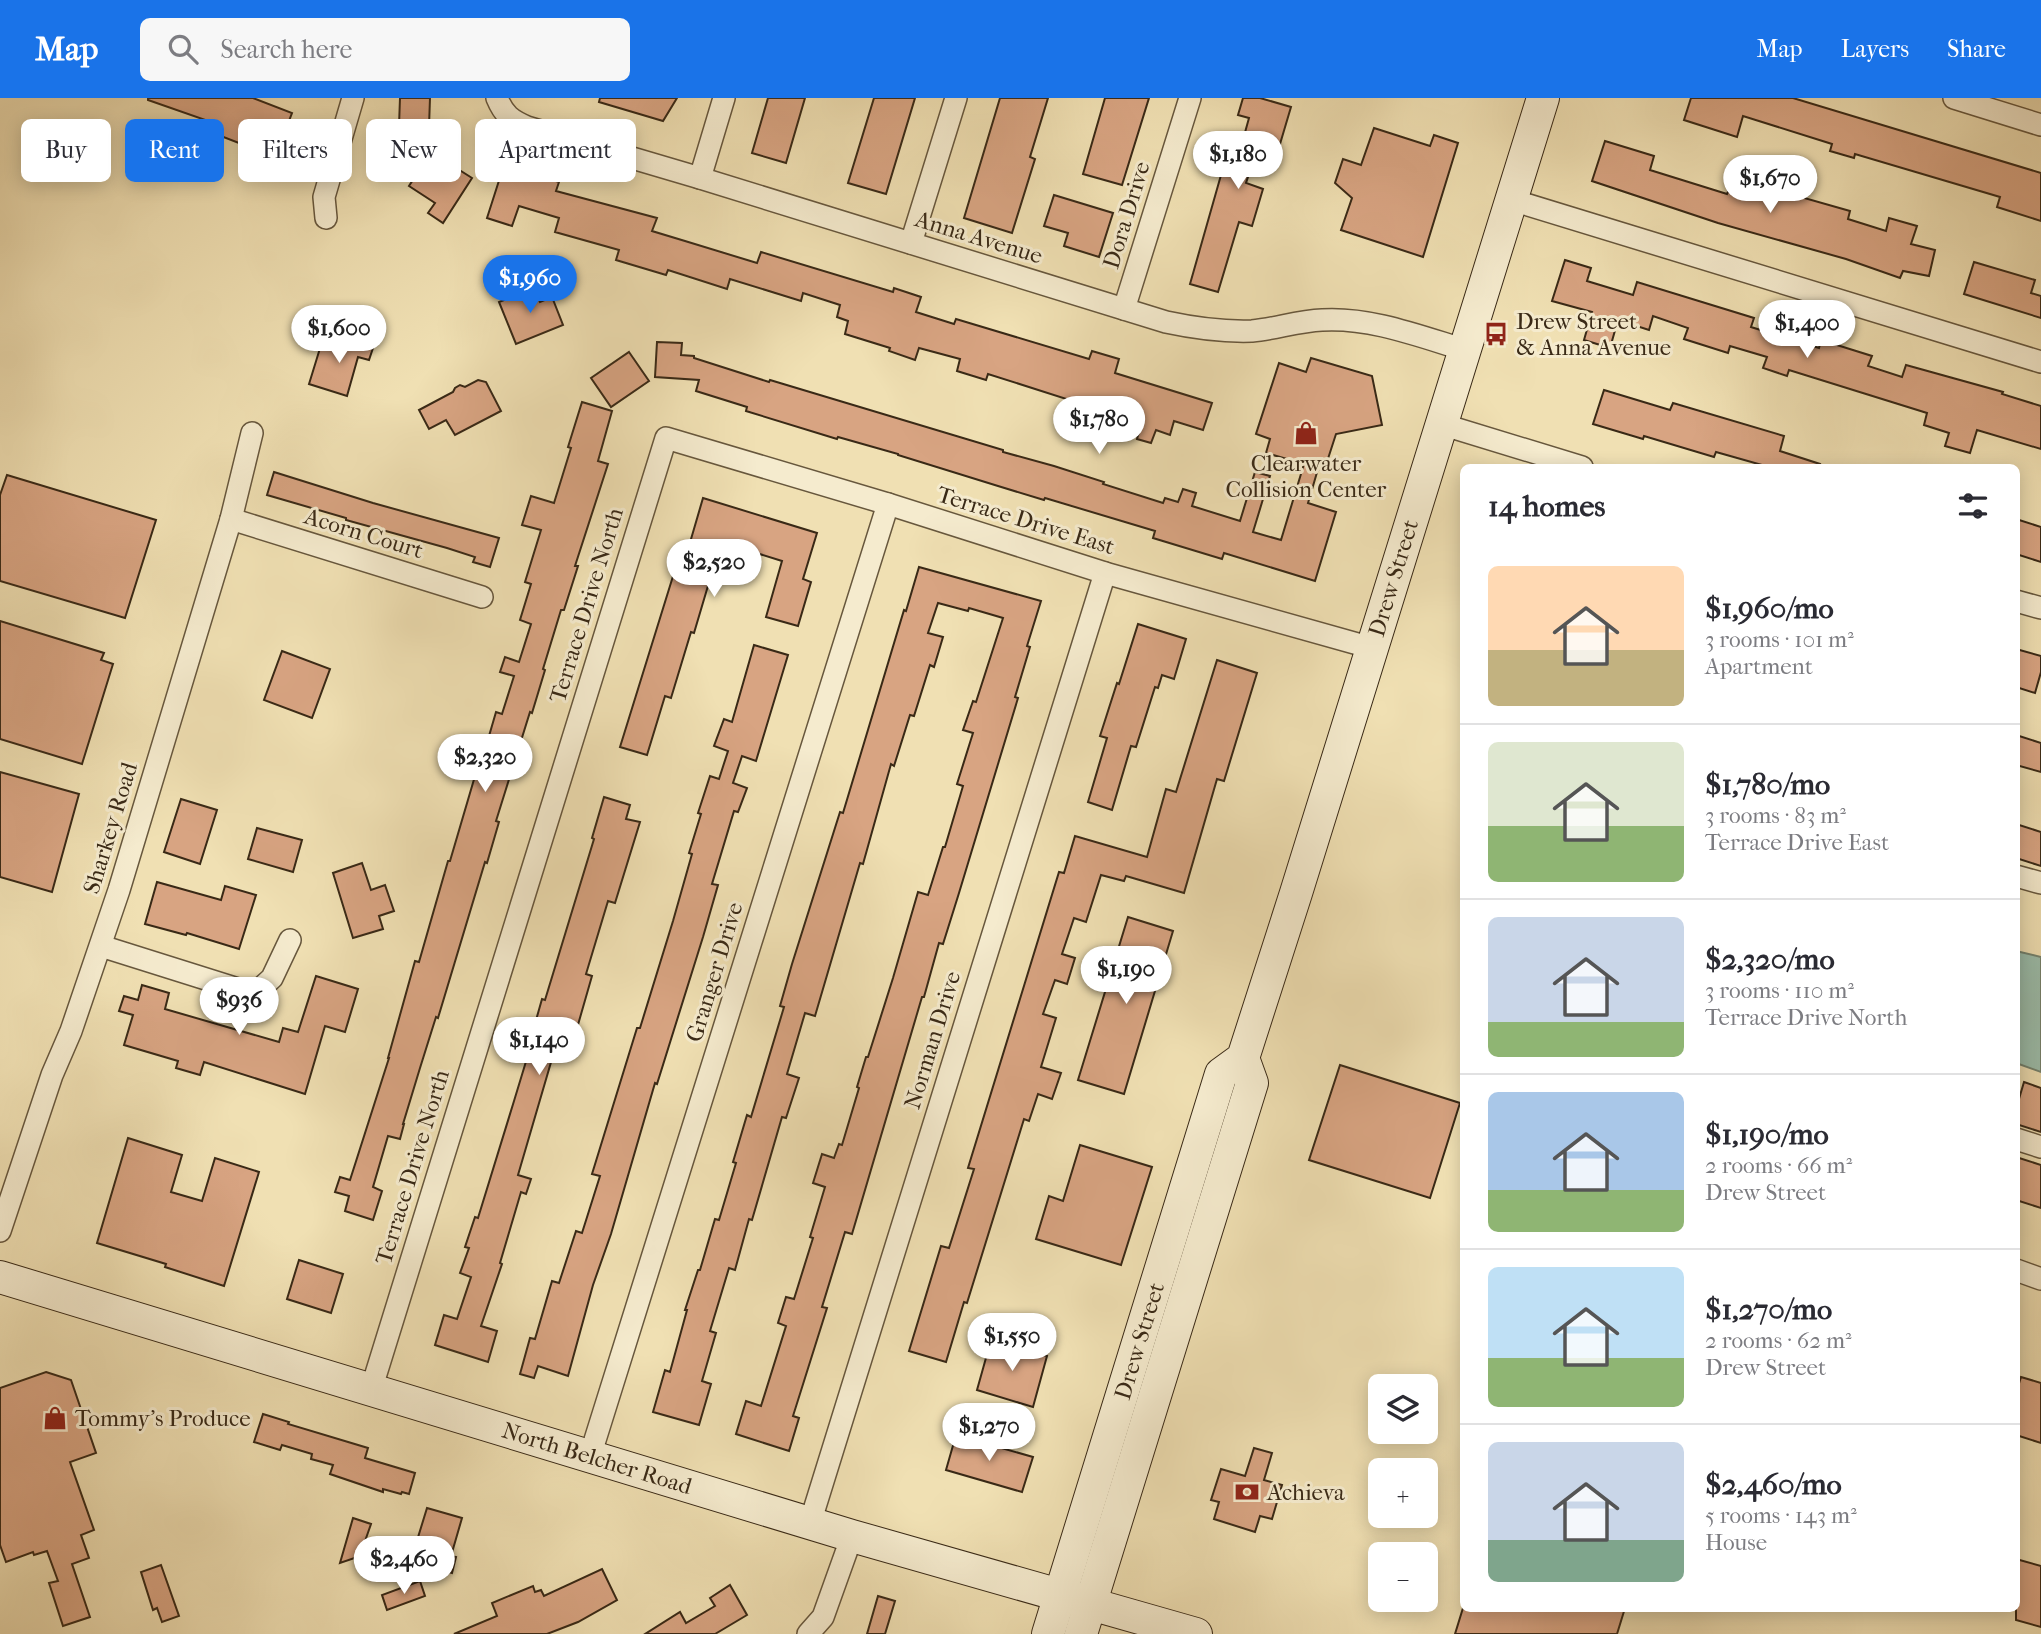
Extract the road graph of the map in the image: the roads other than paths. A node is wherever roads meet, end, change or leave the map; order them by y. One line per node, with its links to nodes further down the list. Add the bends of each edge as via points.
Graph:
1 (353, 98): 11 (street, via 324,197)
2 (498, 98): 9 (street, Anna Avenue, via 513,121 527,127)
3 (724, 98): 9 (street)
4 (956, 98): 12 (street)
5 (1190, 98): 13 (street, Dora Drive)
6 (1543, 98): 10 (main road, Drew Street)
7 (1954, 98): 8 (street)
8 (2041, 125)
9 (700, 178): 12 (street, Anna Avenue)
10 (1512, 200): 14 (main road, Drew Street); 15 (street)
11 (326, 218)
12 (911, 243): 13 (street, Anna Avenue)
13 (1124, 309): 14 (street, Anna Avenue, via 1204,330 1253,331 1322,320 1352,321)
14 (1465, 350): 16 (main road, Drew Street)
15 (2041, 362)
16 (1441, 424): 19 (street); 26 (main road, Drew Street)
17 (252, 433): 21 (street, Sharkey Road)
18 (666, 438): 20 (street, Terrace Drive East); 38 (street, Terrace Drive North)
19 (1571, 464)
20 (888, 505): 22 (street, Terrace Drive East); 39 (street, Granger Drive)
21 (231, 519): 23 (street, Acorn Court); 30 (street, Sharkey Road)
22 (1105, 573): 26 (street, Terrace Drive East); 40 (street, Norman Drive)
23 (482, 597)
24 (2020, 602): 25 (street)
25 (2041, 608)
26 (1372, 648): 31 (main road, Drew Street)
27 (2020, 877): 28 (street)
28 (2041, 883)
29 (290, 940): 30 (street, via 272,978 259,990 241,990)
30 (100, 946): 34 (street, Sharkey Road)
31 (1242, 1058): 42 (main road, Drew Street, via 1221,1074); 43 (main road, Drew Street, via 1252,1083)
32 (2020, 1140): 33 (street)
33 (2041, 1147)
34 (0, 1231)
35 (2020, 1271): 37 (street)
36 (0, 1277): 38 (main road, North Belcher Road)
37 (2041, 1279)
38 (371, 1390): 39 (main road, North Belcher Road)
39 (590, 1456): 40 (main road, North Belcher Road)
40 (810, 1523): 41 (main road, North Belcher Road)
41 (852, 1536): 42 (main road, North Belcher Road); 44 (street, via 823,1617)
42 (1061, 1595): 43 (main road, North Belcher Road); 45 (main road, Drew Street)
43 (1091, 1604): 46 (main road, Drew Street); 47 (main road, North Belcher Road)
44 (808, 1634)
45 (1048, 1634)
46 (1081, 1634)
47 (1196, 1634)

